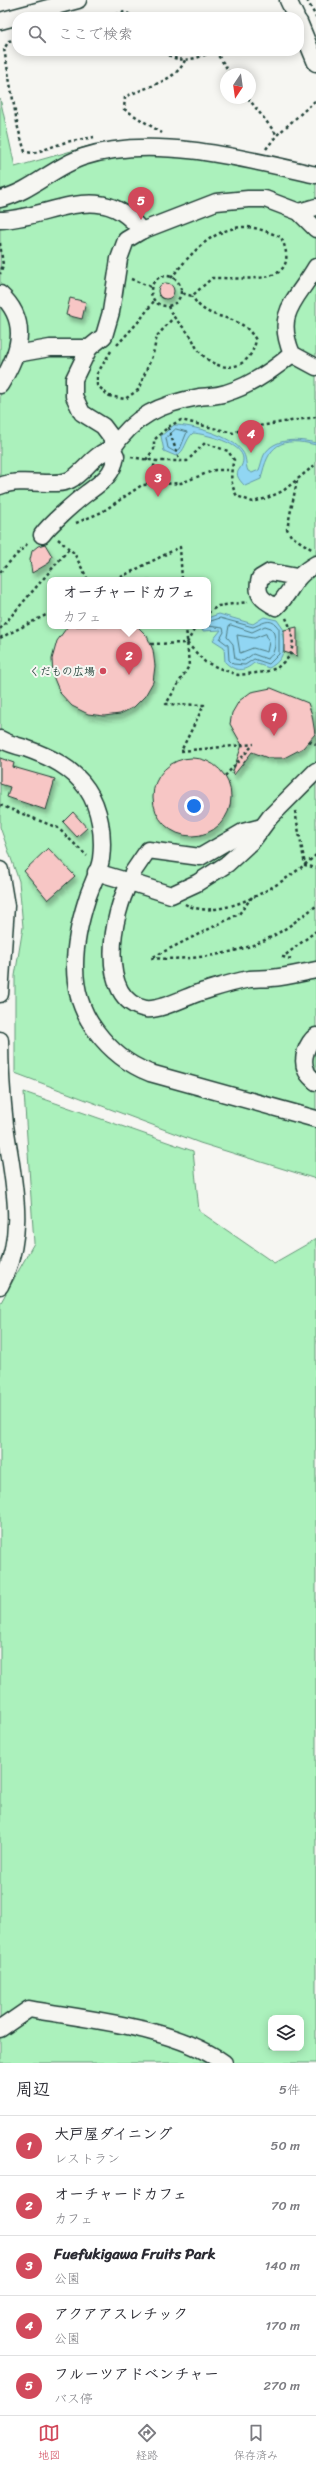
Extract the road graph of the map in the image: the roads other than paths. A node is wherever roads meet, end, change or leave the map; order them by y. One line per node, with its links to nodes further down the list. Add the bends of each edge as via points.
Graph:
1 (78, 0): 3 (street)
2 (288, 0): 4 (street)
3 (33, 12)
4 (294, 12)
5 (12, 18): 6 (street)
6 (0, 21)
7 (304, 34): 8 (street)
8 (316, 63)
9 (316, 175): 10 (street, via 238,158 159,148 132,148 96,153 67,162 26,189)
10 (0, 199)
11 (316, 207): 12 (street)
12 (299, 212): 14 (street); 15 (street, via 265,200 216,202)
13 (0, 220): 15 (street, via 18,220 82,203 104,204 134,221)
14 (316, 229)
15 (141, 231): 18 (street, via 126,240 116,273 111,312 104,336)
16 (313, 274): 20 (street, via 288,307 286,330)
17 (0, 294): 19 (street, via 13,307 18,337)
18 (89, 348): 19 (street, via 50,348); 23 (street, via 74,379 74,396 82,413 103,426 112,438)
19 (16, 354): 22 (street, via 11,369)
20 (292, 354): 21 (street); 23 (street, via 265,375 226,394 173,403 144,415 124,430)
21 (316, 367)
22 (0, 385)
23 (112, 449): 24 (street, via 106,450 70,480 57,483 9,482); 25 (street, via 116,456 114,467 106,480)
24 (0, 486)
25 (36, 538)
26 (316, 564): 27 (street)
27 (297, 577): 27 (street, via 283,600 272,605 260,596 257,588 260,578 270,572)
28 (0, 739): 31 (street, via 51,757 74,774 87,789 96,806 101,829)
29 (316, 771): 30 (street)
30 (262, 827): 33 (street, via 253,840 227,864 197,883 171,895); 33 (street, via 243,832 200,857 148,850 133,872)
31 (98, 867): 33 (street); 39 (street, via 77,936 73,972 80,1002 90,1024 109,1047 133,1066 150,1072)
32 (0, 870): 35 (street, via 6,906)
33 (130, 882): 34 (street, via 122,895 113,945 116,976 120,990 129,1002 146,1009 232,983)
34 (316, 970)
35 (0, 994)
36 (316, 1036): 38 (street, via 308,1046 304,1058 306,1071)
37 (0, 1040): 40 (street, via 5,1125 17,1206 8,1272)
38 (316, 1082)
39 (316, 1119)
40 (0, 1286)
41 (0, 2029): 42 (street, via 29,2009 152,2030 214,2056)
42 (224, 2063)

